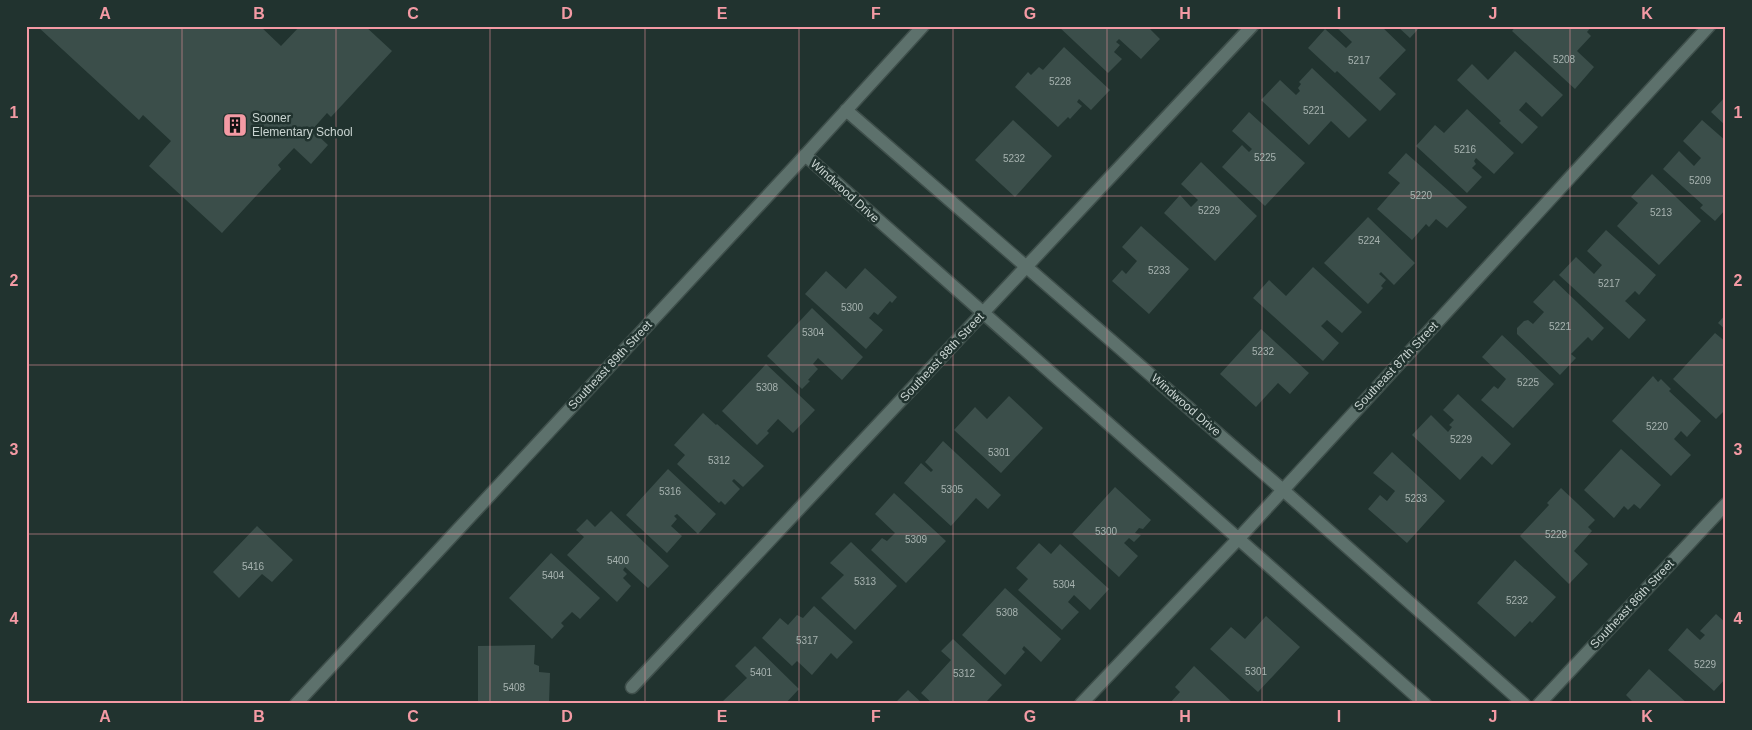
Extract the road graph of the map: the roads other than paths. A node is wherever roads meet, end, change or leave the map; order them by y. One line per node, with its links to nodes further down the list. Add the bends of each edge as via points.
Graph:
1 (923, 26): 4 (street, Southeast 89th Street)
2 (1252, 26): 6 (street, Southeast 88th Street)
3 (1709, 26): 8 (street, Southeast 87th Street)
4 (846, 110): 5 (street, Southeast 89th Street); 6 (street, Windwood Drive)
5 (805, 156): 7 (street, Windwood Drive); 12 (street, Southeast 89th Street)
6 (1027, 267): 7 (street, Southeast 88th Street); 8 (street, Windwood Drive)
7 (983, 314): 10 (street, Windwood Drive); 11 (street, Southeast 88th Street)
8 (1283, 490): 10 (street, Southeast 87th Street); 15 (street, Windwood Drive)
9 (1726, 504): 16 (street, Southeast 86th Street)
10 (1239, 538): 13 (street, Southeast 87th Street); 14 (street, Windwood Drive)
11 (632, 687)
12 (296, 704)
13 (1081, 704)
14 (1425, 704)
15 (1524, 704)
16 (1539, 704)

